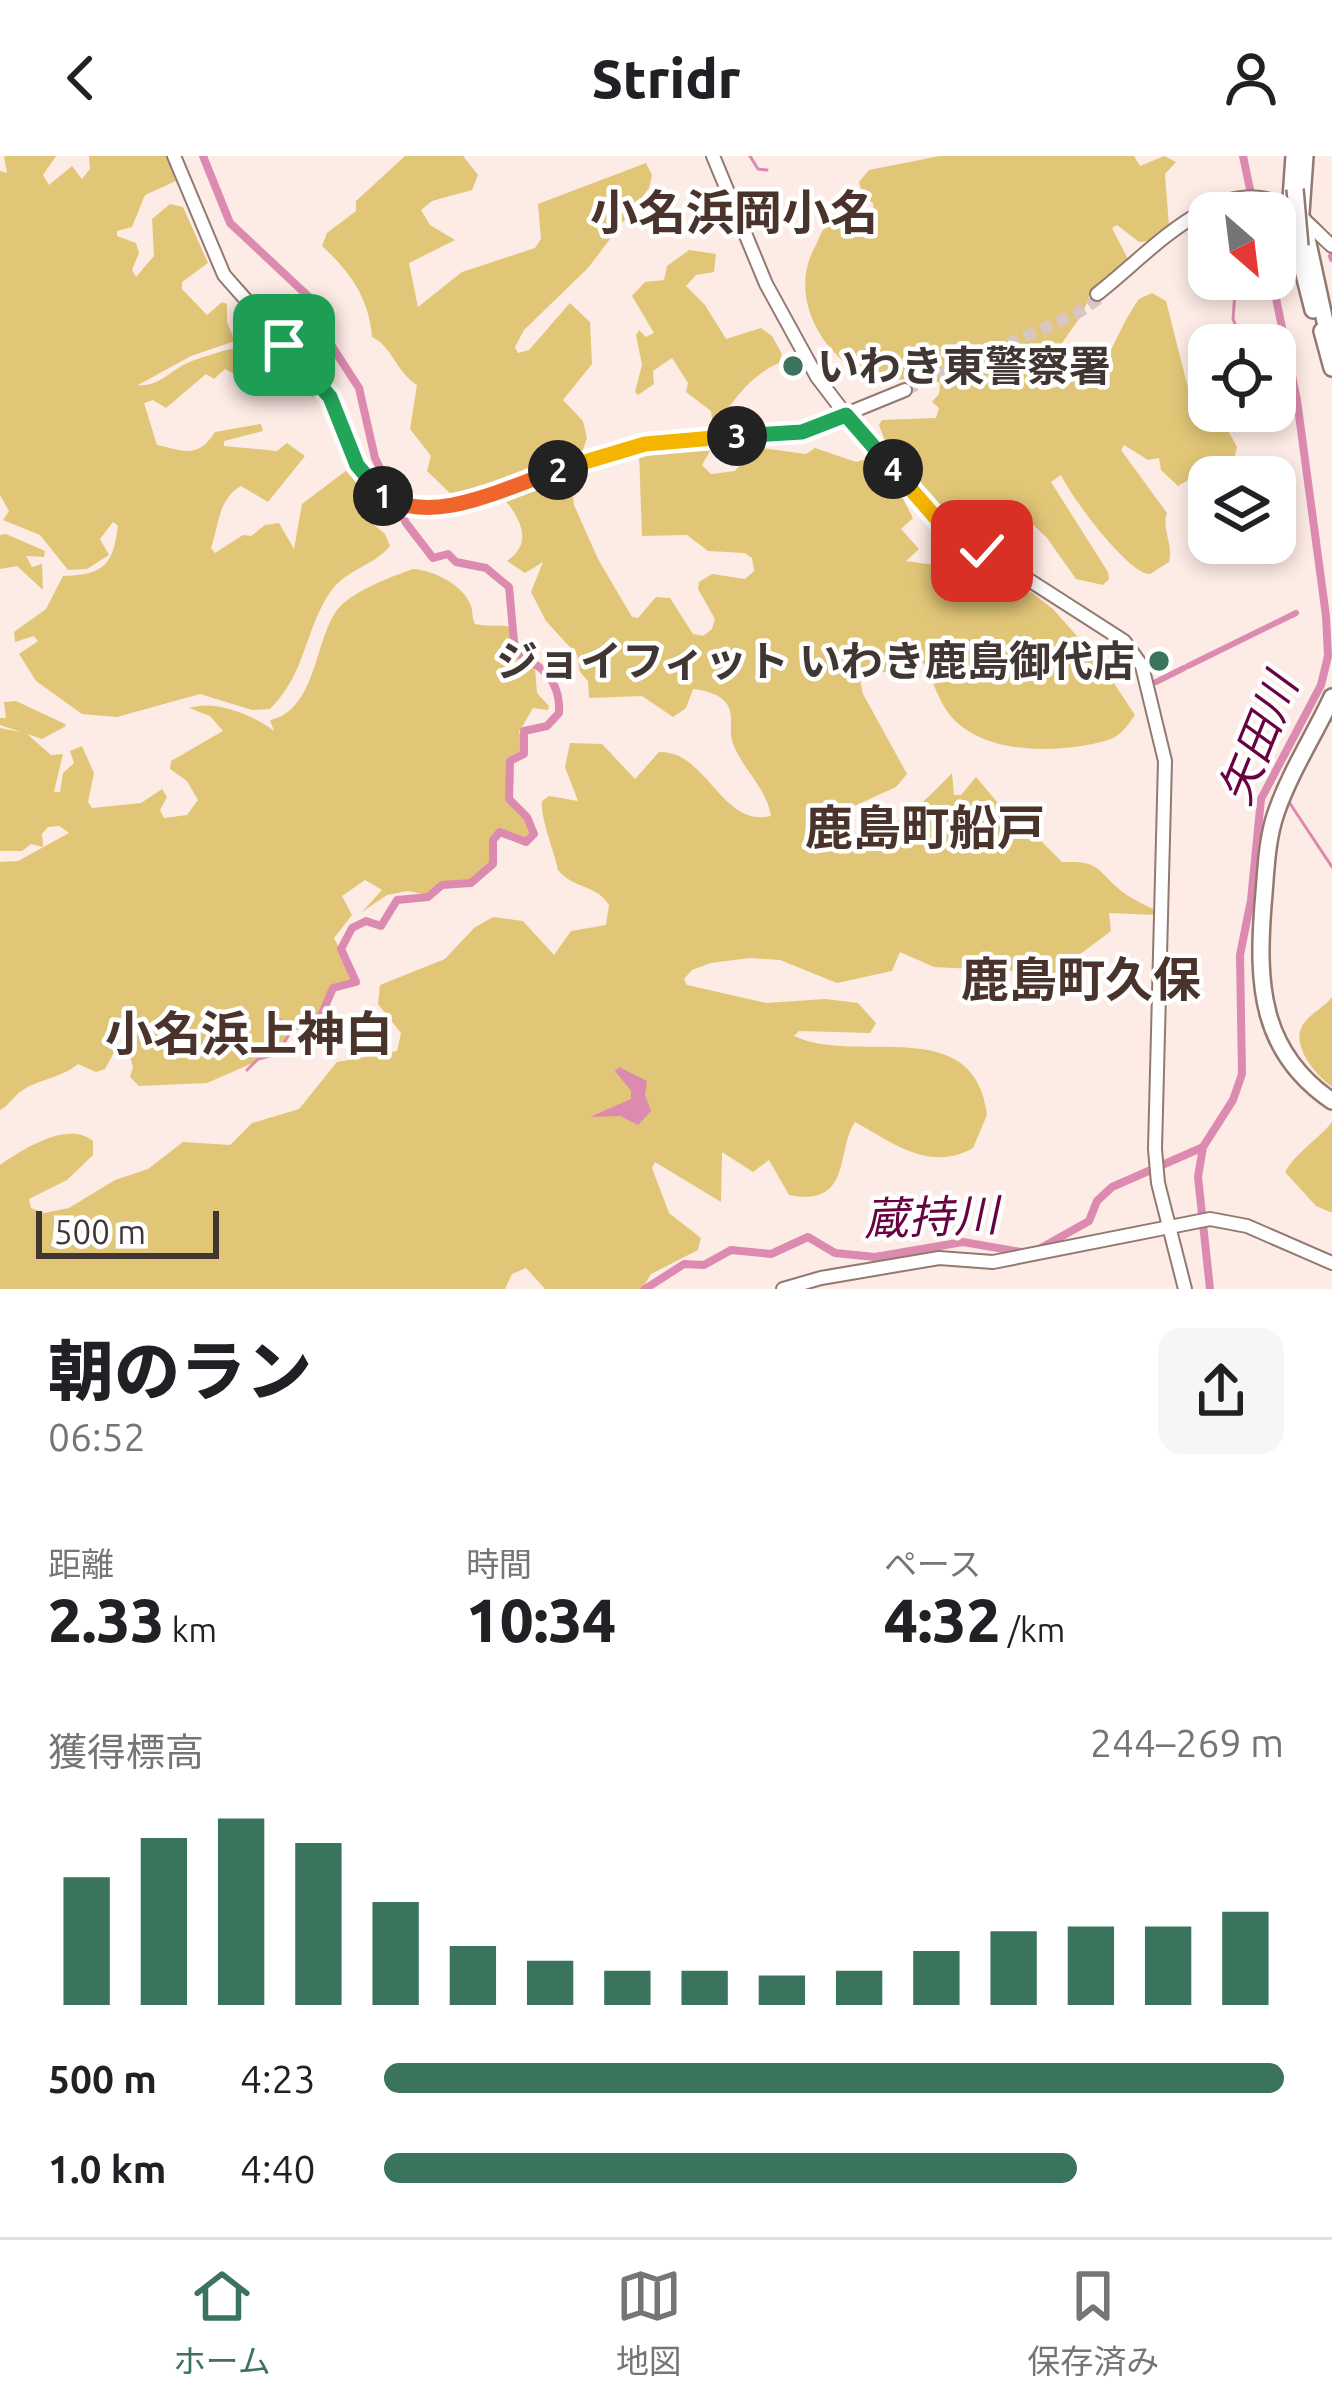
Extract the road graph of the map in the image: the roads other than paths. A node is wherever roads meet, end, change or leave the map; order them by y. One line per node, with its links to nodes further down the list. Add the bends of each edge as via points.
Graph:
1 (176, 156): 15 (main road, via 224,275 323,387 368,482 406,504 455,503 645,444 788,434)
2 (715, 156): 15 (main road, via 766,284 818,377)
3 (1299, 156): 4 (highway)
4 (1296, 201)
5 (1296, 217): 8 (main road)
6 (1296, 220): 10 (highway)
7 (1188, 224): 9 (main road)
8 (1332, 249)
9 (1099, 295)
10 (1328, 345): 13 (highway)
11 (974, 357): 12 (main road)
12 (958, 364)
13 (1332, 368)
14 (905, 388): 15 (main road)
15 (848, 412): 18 (main road, via 940,516 1142,656 1169,776 1158,1168)
16 (1332, 700): 17 (highway, via 1284,795 1272,840 1264,993 1289,1056)
17 (1332, 1098)
18 (1171, 1227): 19 (main road, via 1228,1220); 20 (main road, via 991,1262 939,1258); 21 (main road)
19 (1332, 1263)
20 (783, 1289)
21 (1187, 1289)

